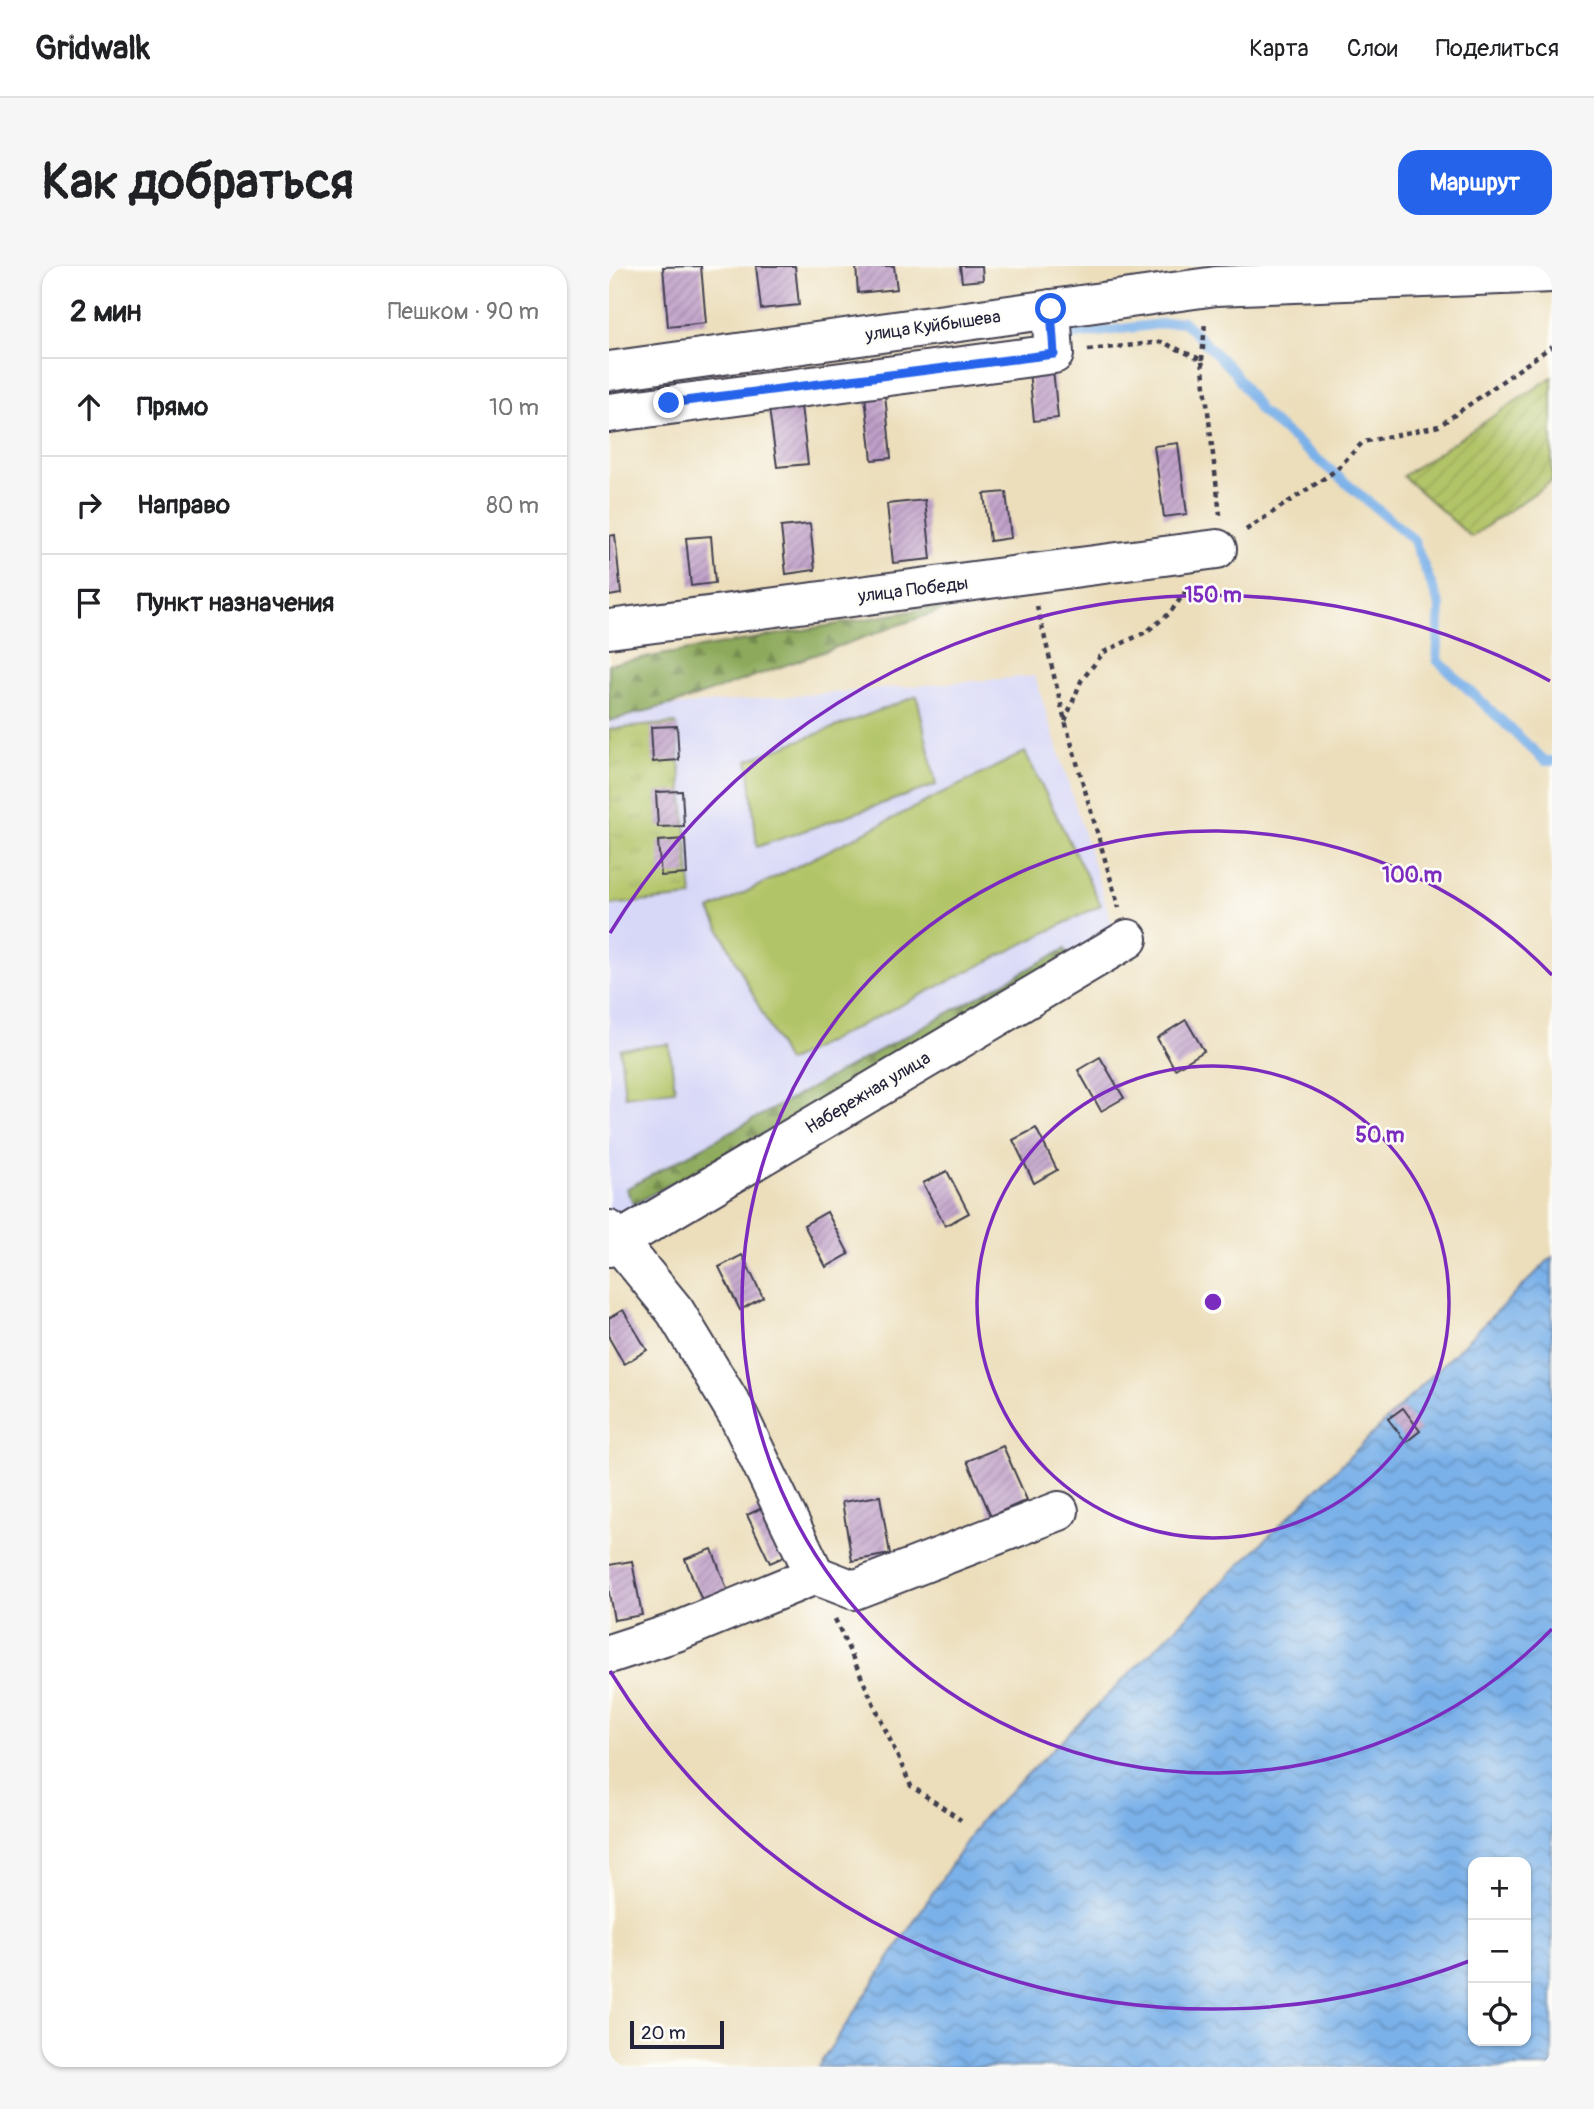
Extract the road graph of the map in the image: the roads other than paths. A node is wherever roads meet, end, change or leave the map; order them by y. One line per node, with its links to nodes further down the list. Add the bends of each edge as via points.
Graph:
1 (1552, 273): 2 (street, улица Куйбышева)
2 (1212, 288): 3 (street, улица Куйбышева)
3 (1051, 309): 4 (street, улица Куйбышева); 6 (street, via 1054,354)
4 (894, 331): 5 (street, улица Куйбышева); 6 (street)
5 (609, 371)
6 (899, 374): 7 (street)
7 (609, 413)
8 (1217, 549): 9 (street, улица Победы)
9 (609, 629)
10 (1128, 939): 11 (street, Набережная улица)
11 (612, 1239): 13 (street, via 675,1311 739,1417)
12 (1059, 1511): 13 (street, via 854,1590)
13 (815, 1575): 14 (street)
14 (609, 1654)

